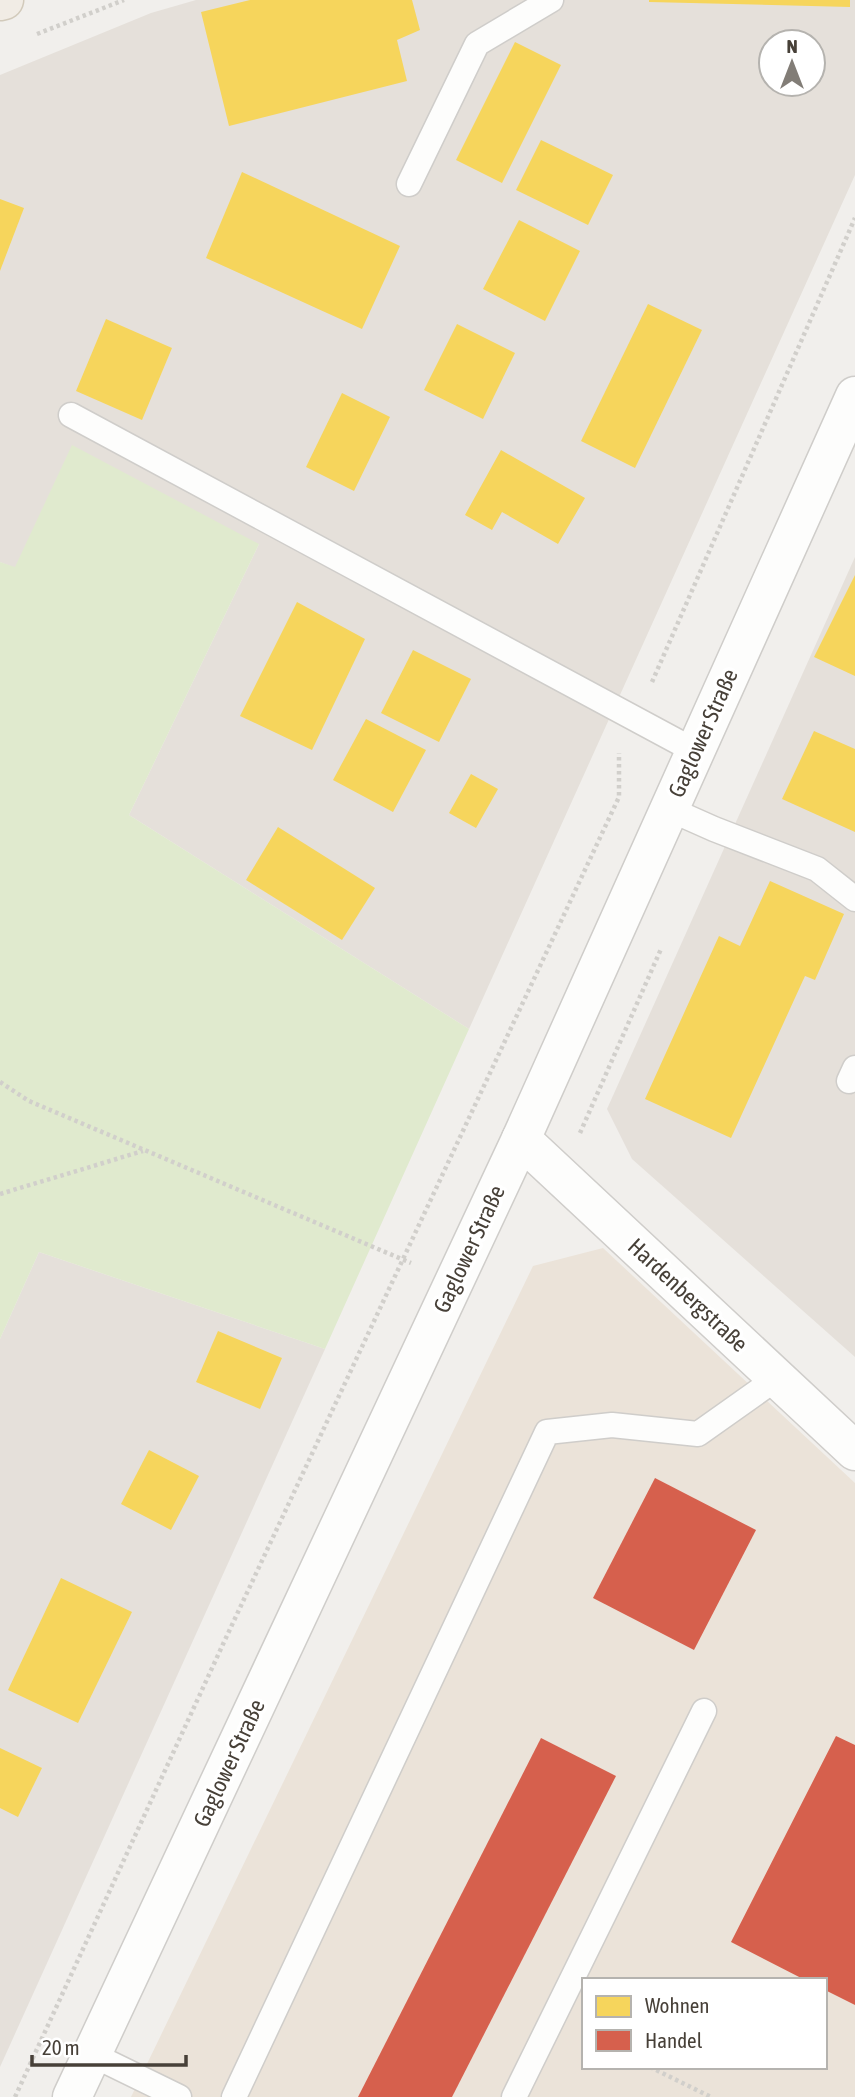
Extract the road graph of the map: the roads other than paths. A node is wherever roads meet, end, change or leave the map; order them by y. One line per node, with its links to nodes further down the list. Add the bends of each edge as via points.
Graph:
1 (551, 0): 2 (lane, via 477,44)
2 (409, 184)
3 (855, 396): 5 (street, Gaglower Straße)
4 (71, 415): 5 (lane)
5 (695, 751): 6 (street, Gaglower Straße)
6 (669, 809): 7 (lane, via 817,869); 8 (street, Gaglower Straße)
7 (855, 899)
8 (521, 1139): 9 (street, Hardenbergstraße); 12 (street, Gaglower Straße)
9 (777, 1378): 10 (street, Hardenbergstraße); 15 (lane, via 698,1434 612,1425 547,1432)
10 (855, 1451)
11 (704, 1711): 16 (lane)
12 (93, 2055): 13 (street, Gaglower Straße); 14 (lane)
13 (72, 2097)
14 (179, 2097)
15 (234, 2097)
16 (514, 2097)

